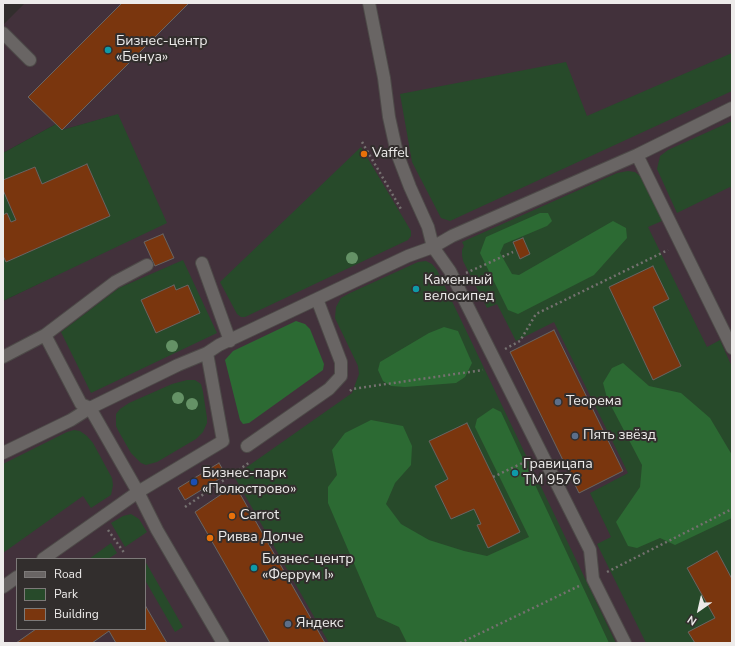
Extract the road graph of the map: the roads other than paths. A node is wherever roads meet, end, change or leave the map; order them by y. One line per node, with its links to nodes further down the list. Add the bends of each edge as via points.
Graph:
1 (369, 3): 6 (lane, via 397,153 428,227)
2 (3, 33): 3 (lane)
3 (30, 60)
4 (732, 108): 5 (lane)
5 (637, 155): 6 (lane, via 452,236); 12 (lane)
6 (433, 247): 9 (lane, via 408,256); 23 (lane, via 450,271 590,550 594,579)
7 (202, 263): 11 (lane)
8 (147, 265): 10 (lane, via 115,282)
9 (317, 299): 11 (lane); 16 (lane, via 341,362 341,376 329,389)
10 (45, 335): 14 (lane); 15 (lane, via 81,404)
11 (230, 341): 13 (lane)
12 (732, 348)
13 (207, 352): 15 (lane); 18 (lane, via 223,441)
14 (3, 357)
15 (90, 408): 17 (lane); 18 (lane)
16 (248, 446)
17 (3, 453)
18 (138, 492): 19 (lane); 22 (lane, via 157,530)
19 (44, 558)
20 (16, 578): 21 (lane)
21 (3, 587)
22 (223, 643)
23 (625, 643)

